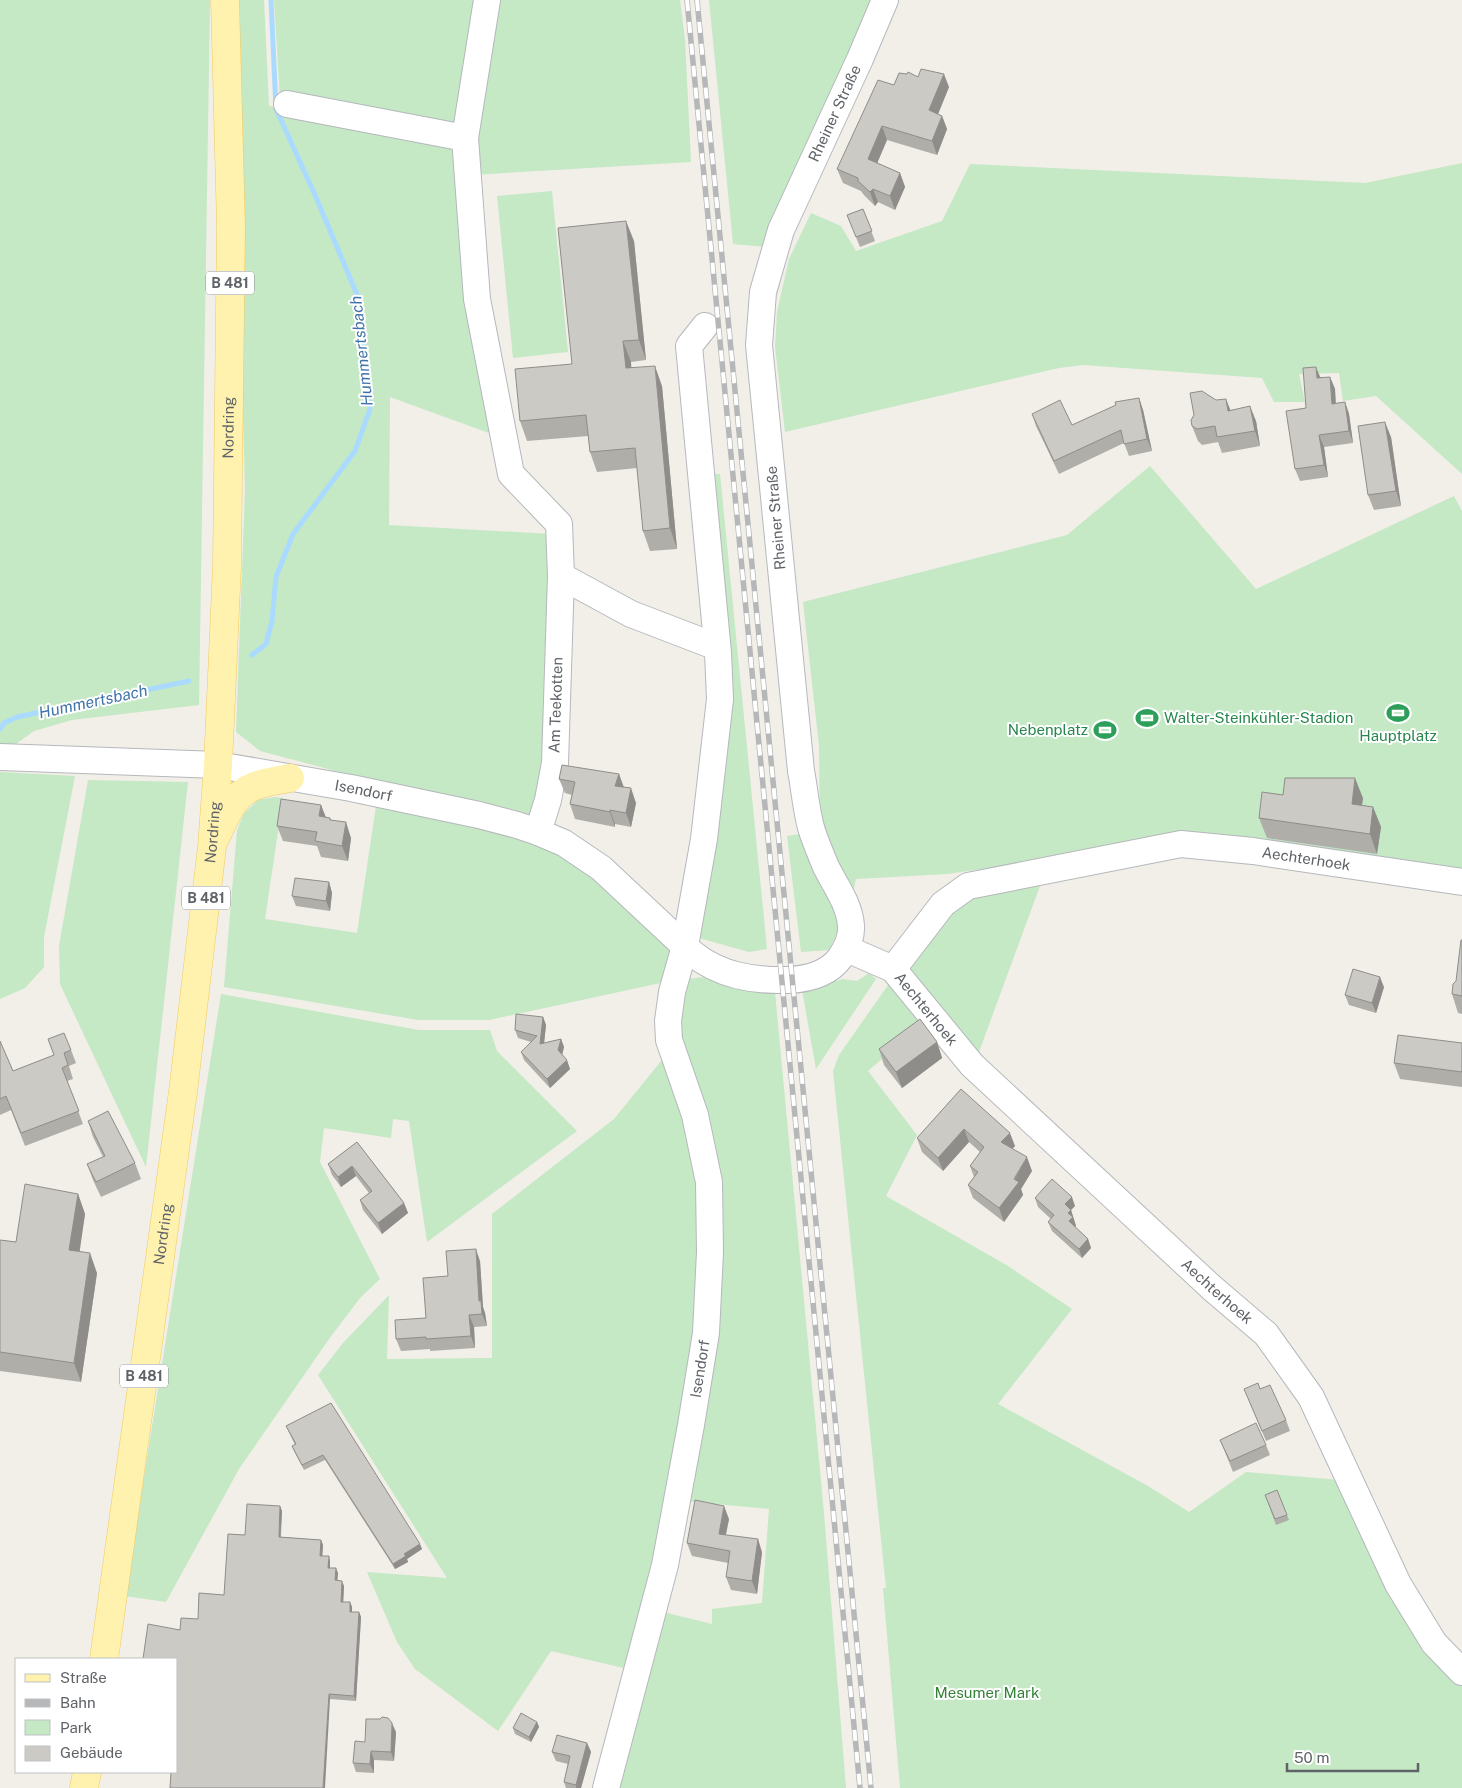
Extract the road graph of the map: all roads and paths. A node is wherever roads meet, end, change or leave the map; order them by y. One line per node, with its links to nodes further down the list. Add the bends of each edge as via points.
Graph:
1 (225, 0): 10 (main road, Nordring / B 481, via 231,226 227,566)
2 (486, 0): 5 (street, Am Teekotten)
3 (885, 0): 16 (street, Rheiner Straße, via 781,230 763,292 759,346 801,771 812,830 844,899 851,927)
4 (287, 104): 5 (street)
5 (465, 138): 7 (street, Am Teekotten, via 477,299 511,474 559,524)
6 (705, 326): 8 (street, via 689,346)
7 (561, 576): 8 (street, via 632,614); 12 (street, Am Teekotten, via 555,763)
8 (717, 647): 15 (street, via 719,708 704,840)
9 (3, 757): 10 (street, Isendorf)
10 (218, 765): 11 (street, Isendorf); 13 (main road, Nordring / B 481)
11 (290, 778): 12 (street, Isendorf, via 479,815); 13 (main road, via 258,785 241,794 229,810)
12 (538, 832): 15 (street, Isendorf, via 564,843 602,868)
13 (212, 847): 19 (main road, Nordring / B 481, via 183,1092)
14 (1462, 882): 17 (street, Aechterhoek, via 1253,851 1181,844 968,886 943,904)
15 (685, 946): 18 (street, Isendorf, via 706,964 739,976); 23 (street, Isendorf, via 672,992 669,1040 695,1115 709,1182 706,1334 665,1565)
16 (846, 948): 17 (street, Aechterhoek); 18 (street, Rheiner Straße, via 835,965 816,976 787,980)
17 (892, 969): 20 (street, Aechterhoek, via 972,1065 1212,1288 1266,1334 1311,1397 1398,1584 1434,1643)
18 (757, 978)
19 (104, 1658)
20 (1462, 1672)
21 (87, 1773): 22 (main road)
22 (84, 1788)
23 (606, 1788)

